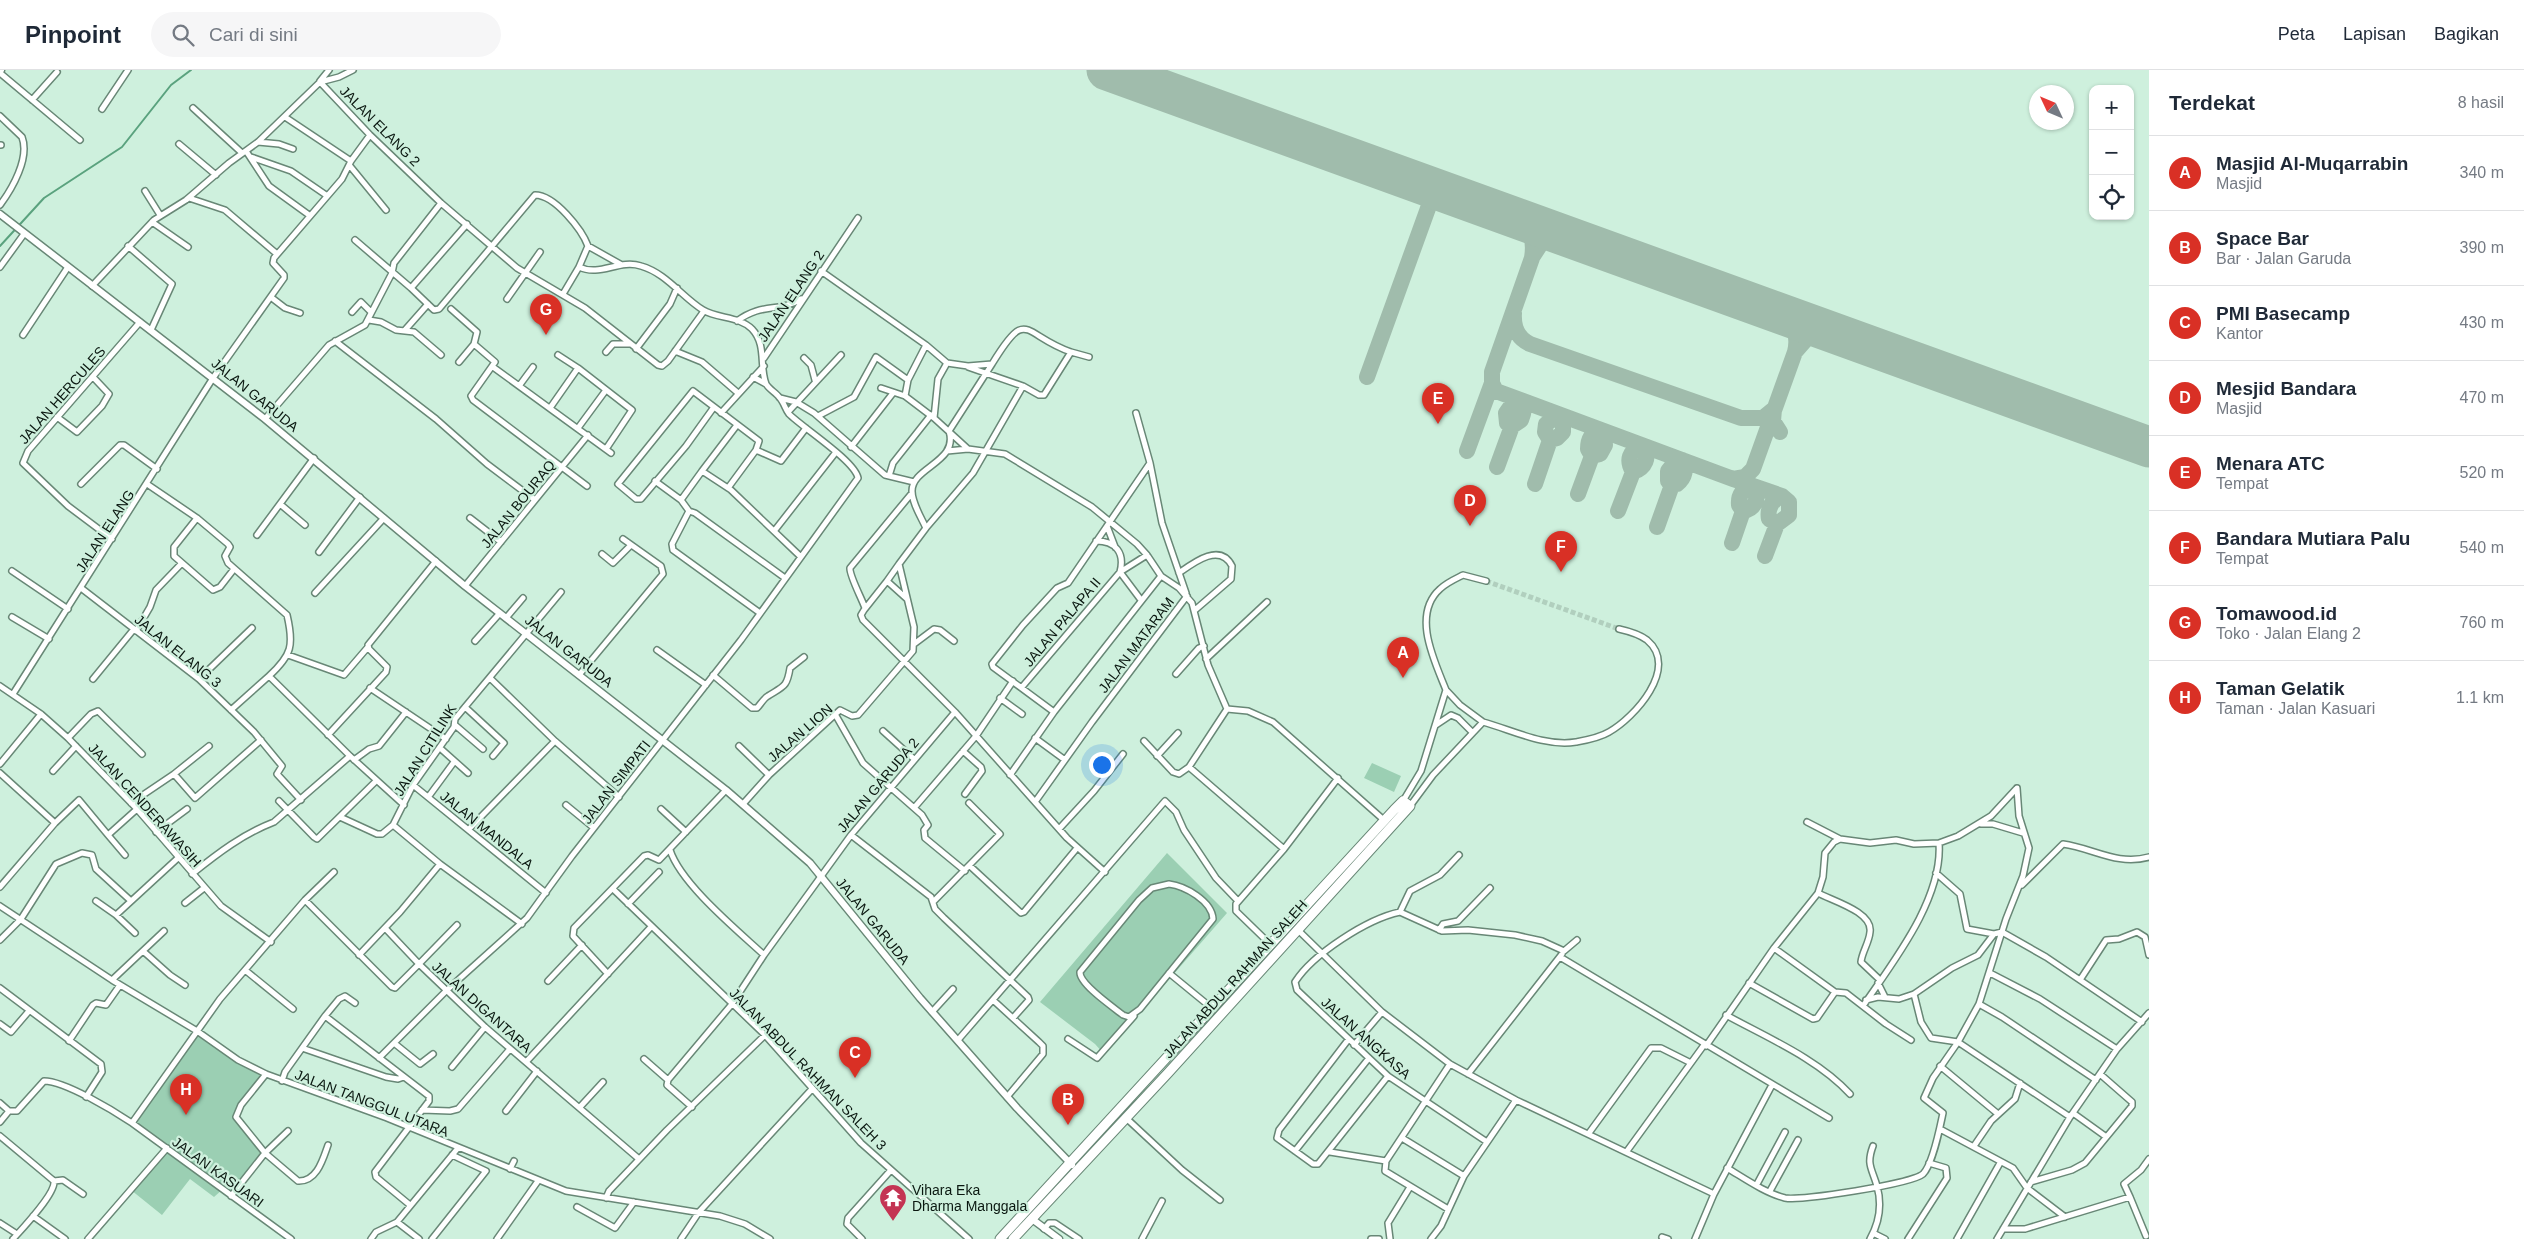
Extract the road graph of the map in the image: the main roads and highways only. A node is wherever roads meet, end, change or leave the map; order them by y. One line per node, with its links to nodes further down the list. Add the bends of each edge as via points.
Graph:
1 (1326, 893): 1 (highway, JALAN ABDUL RAHMAN SALEH, via 1384,820 1407,804); 2 (highway, JALAN ABDUL RAHMAN SALEH, via 1298,930); 2 (highway, JALAN ABDUL RAHMAN SALEH, via 1271,945 1213,1009)
2 (1173, 1060): 3 (highway, JALAN ABDUL RAHMAN SALEH); 3 (highway, JALAN ABDUL RAHMAN SALEH, via 1125,1117)
3 (1074, 1166): 4 (highway, JALAN ABDUL RAHMAN SALEH); 5 (highway, JALAN ABDUL RAHMAN SALEH)
4 (1000, 1239)
5 (1013, 1239)

